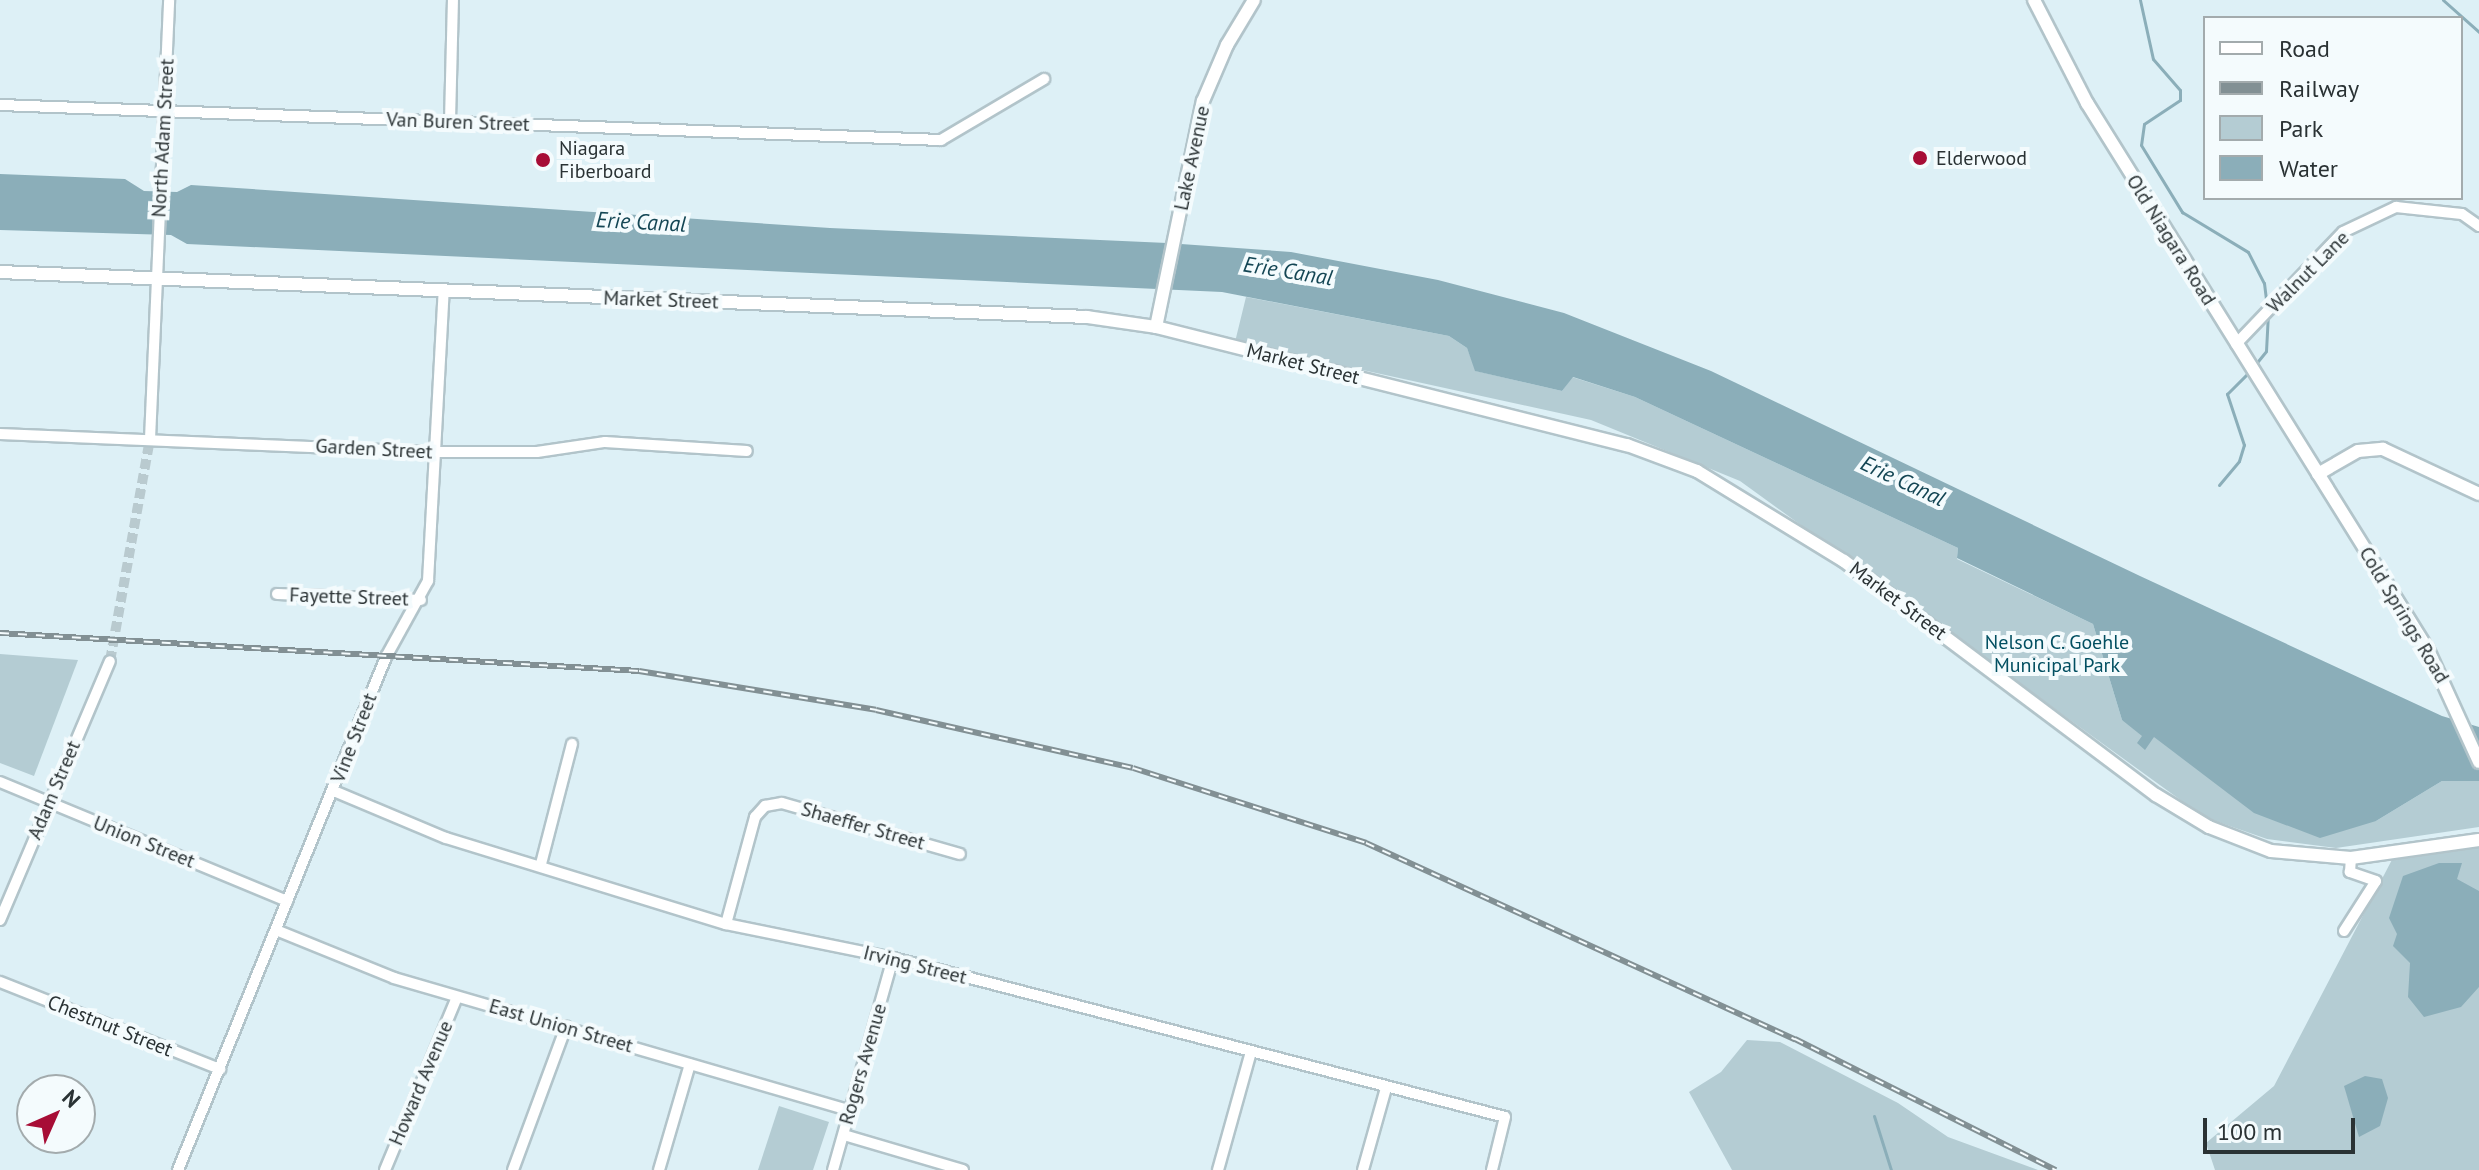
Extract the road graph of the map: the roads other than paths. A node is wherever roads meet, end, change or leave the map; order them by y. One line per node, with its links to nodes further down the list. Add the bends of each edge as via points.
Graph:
1 (169, 0): 7 (street, North Adam Street)
2 (453, 0): 8 (street)
3 (1254, 0): 13 (street, Lake Avenue, via 1208,88)
4 (2034, 0): 14 (street, Old Niagara Road, via 2087,103)
5 (1044, 79): 8 (street, Van Buren Street, via 941,140)
6 (0, 105): 7 (street, Van Buren Street)
7 (167, 112): 8 (street, Van Buren Street); 11 (street, North Adam Street)
8 (450, 121)
9 (2479, 226): 14 (street, Walnut Lane, via 2462,214 2396,207 2343,232)
10 (0, 272): 11 (street, Market Street)
11 (159, 277): 12 (street, Market Street); 16 (street)
12 (444, 289): 13 (street, Market Street, via 1087,317); 18 (street, Vine Street)
13 (1156, 327): 31 (street, Market Street, via 1627,445 1697,471 1844,561 2156,795 2209,827 2271,851)
14 (2236, 344): 19 (street, Old Niagara Road)
15 (0, 434): 16 (street, Garden Street)
16 (150, 439): 18 (street, Garden Street)
17 (747, 451): 18 (street, Garden Street, via 605,442 537,452)
18 (436, 452): 22 (street, Vine Street, via 428,581)
19 (2318, 474): 20 (street, via 2358,451 2383,449); 25 (street, Cold Springs Road, via 2447,686)
20 (2479, 494)
21 (277, 594): 22 (street, Fayette Street)
22 (421, 600): 27 (street, Vine Street, via 386,657)
23 (110, 661): 28 (street, Adam Street)
24 (572, 744): 32 (street)
25 (2479, 762)
26 (0, 782): 28 (street, Union Street)
27 (334, 791): 32 (street, Irving Street, via 446,838); 33 (street, Vine Street)
28 (48, 802): 33 (street, Union Street); 34 (street, Adam Street)
29 (2479, 840): 31 (street, Market Street)
30 (960, 854): 35 (street, Shaeffer Street, via 782,803 765,806 755,817)
31 (2351, 858): 37 (street, via 2350,872 2376,881)
32 (541, 864): 35 (street, Irving Street)
33 (287, 901): 36 (street, Vine Street)
34 (0, 920)
35 (726, 924): 38 (street, Irving Street)
36 (276, 930): 40 (street, East Union Street, via 394,978); 44 (street, Vine Street)
37 (2344, 931)
38 (893, 958): 42 (street, Irving Street); 46 (street, Rogers Avenue)
39 (0, 982): 44 (street, Chestnut Street)
40 (457, 997): 41 (street, East Union Street); 49 (street, Howard Avenue)
41 (566, 1027): 43 (street, East Union Street); 50 (street)
42 (1251, 1052): 45 (street, Irving Street); 54 (street)
43 (690, 1064): 46 (street, East Union Street); 51 (street)
44 (220, 1069): 48 (street, Vine Street)
45 (1386, 1088): 55 (street); 56 (street, Irving Street, via 1505,1117)
46 (851, 1111): 47 (street, Rogers Avenue)
47 (844, 1135): 52 (street, Rogers Avenue); 53 (street)
48 (178, 1170)
49 (385, 1170)
50 (513, 1170)
51 (659, 1170)
52 (833, 1170)
53 (963, 1170)
54 (1218, 1170)
55 (1363, 1170)
56 (1492, 1170)

